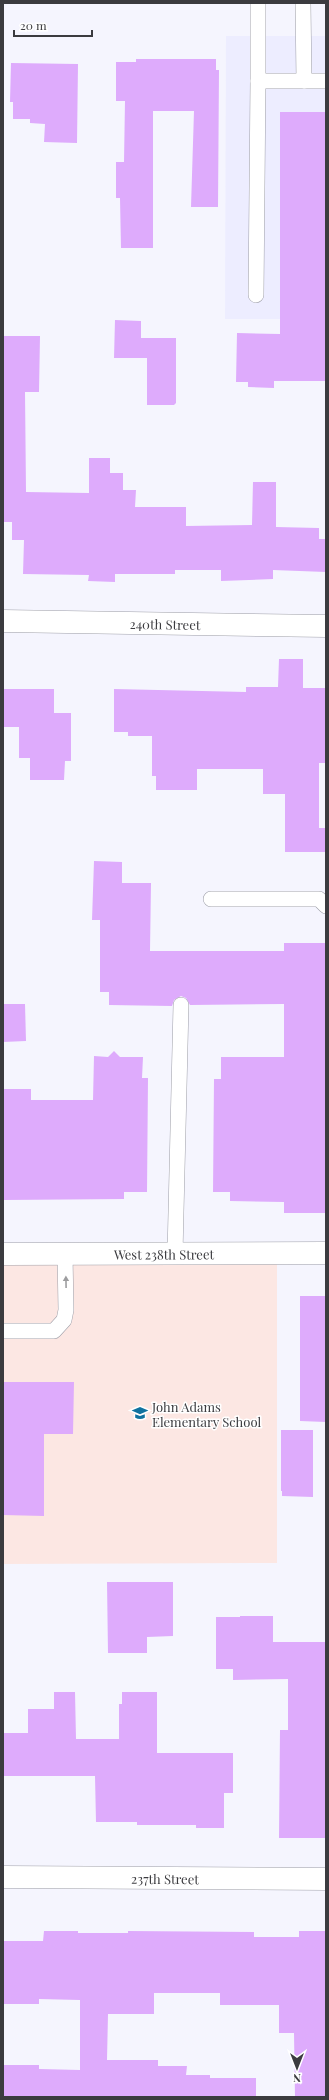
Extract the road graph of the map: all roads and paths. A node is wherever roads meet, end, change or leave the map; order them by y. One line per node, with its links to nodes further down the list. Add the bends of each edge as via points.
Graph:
1 (258, 3): 3 (lane)
2 (303, 3): 4 (lane)
3 (258, 81): 4 (lane); 6 (lane)
4 (304, 81): 5 (lane)
5 (326, 81)
6 (256, 295)
7 (3, 622): 8 (street, 240th Street)
8 (326, 626)
9 (211, 899): 10 (lane, via 319,899)
10 (326, 906)
11 (181, 1005): 15 (lane)
12 (326, 1253): 15 (street, West 238th Street)
13 (3, 1254): 14 (street, West 238th Street)
14 (65, 1254): 15 (street, West 238th Street); 16 (lane, one-way to 14, via 54,1331 64,1320)
15 (175, 1254)
16 (3, 1331)
17 (3, 1877): 18 (street, 237th Street)
18 (326, 1879)

